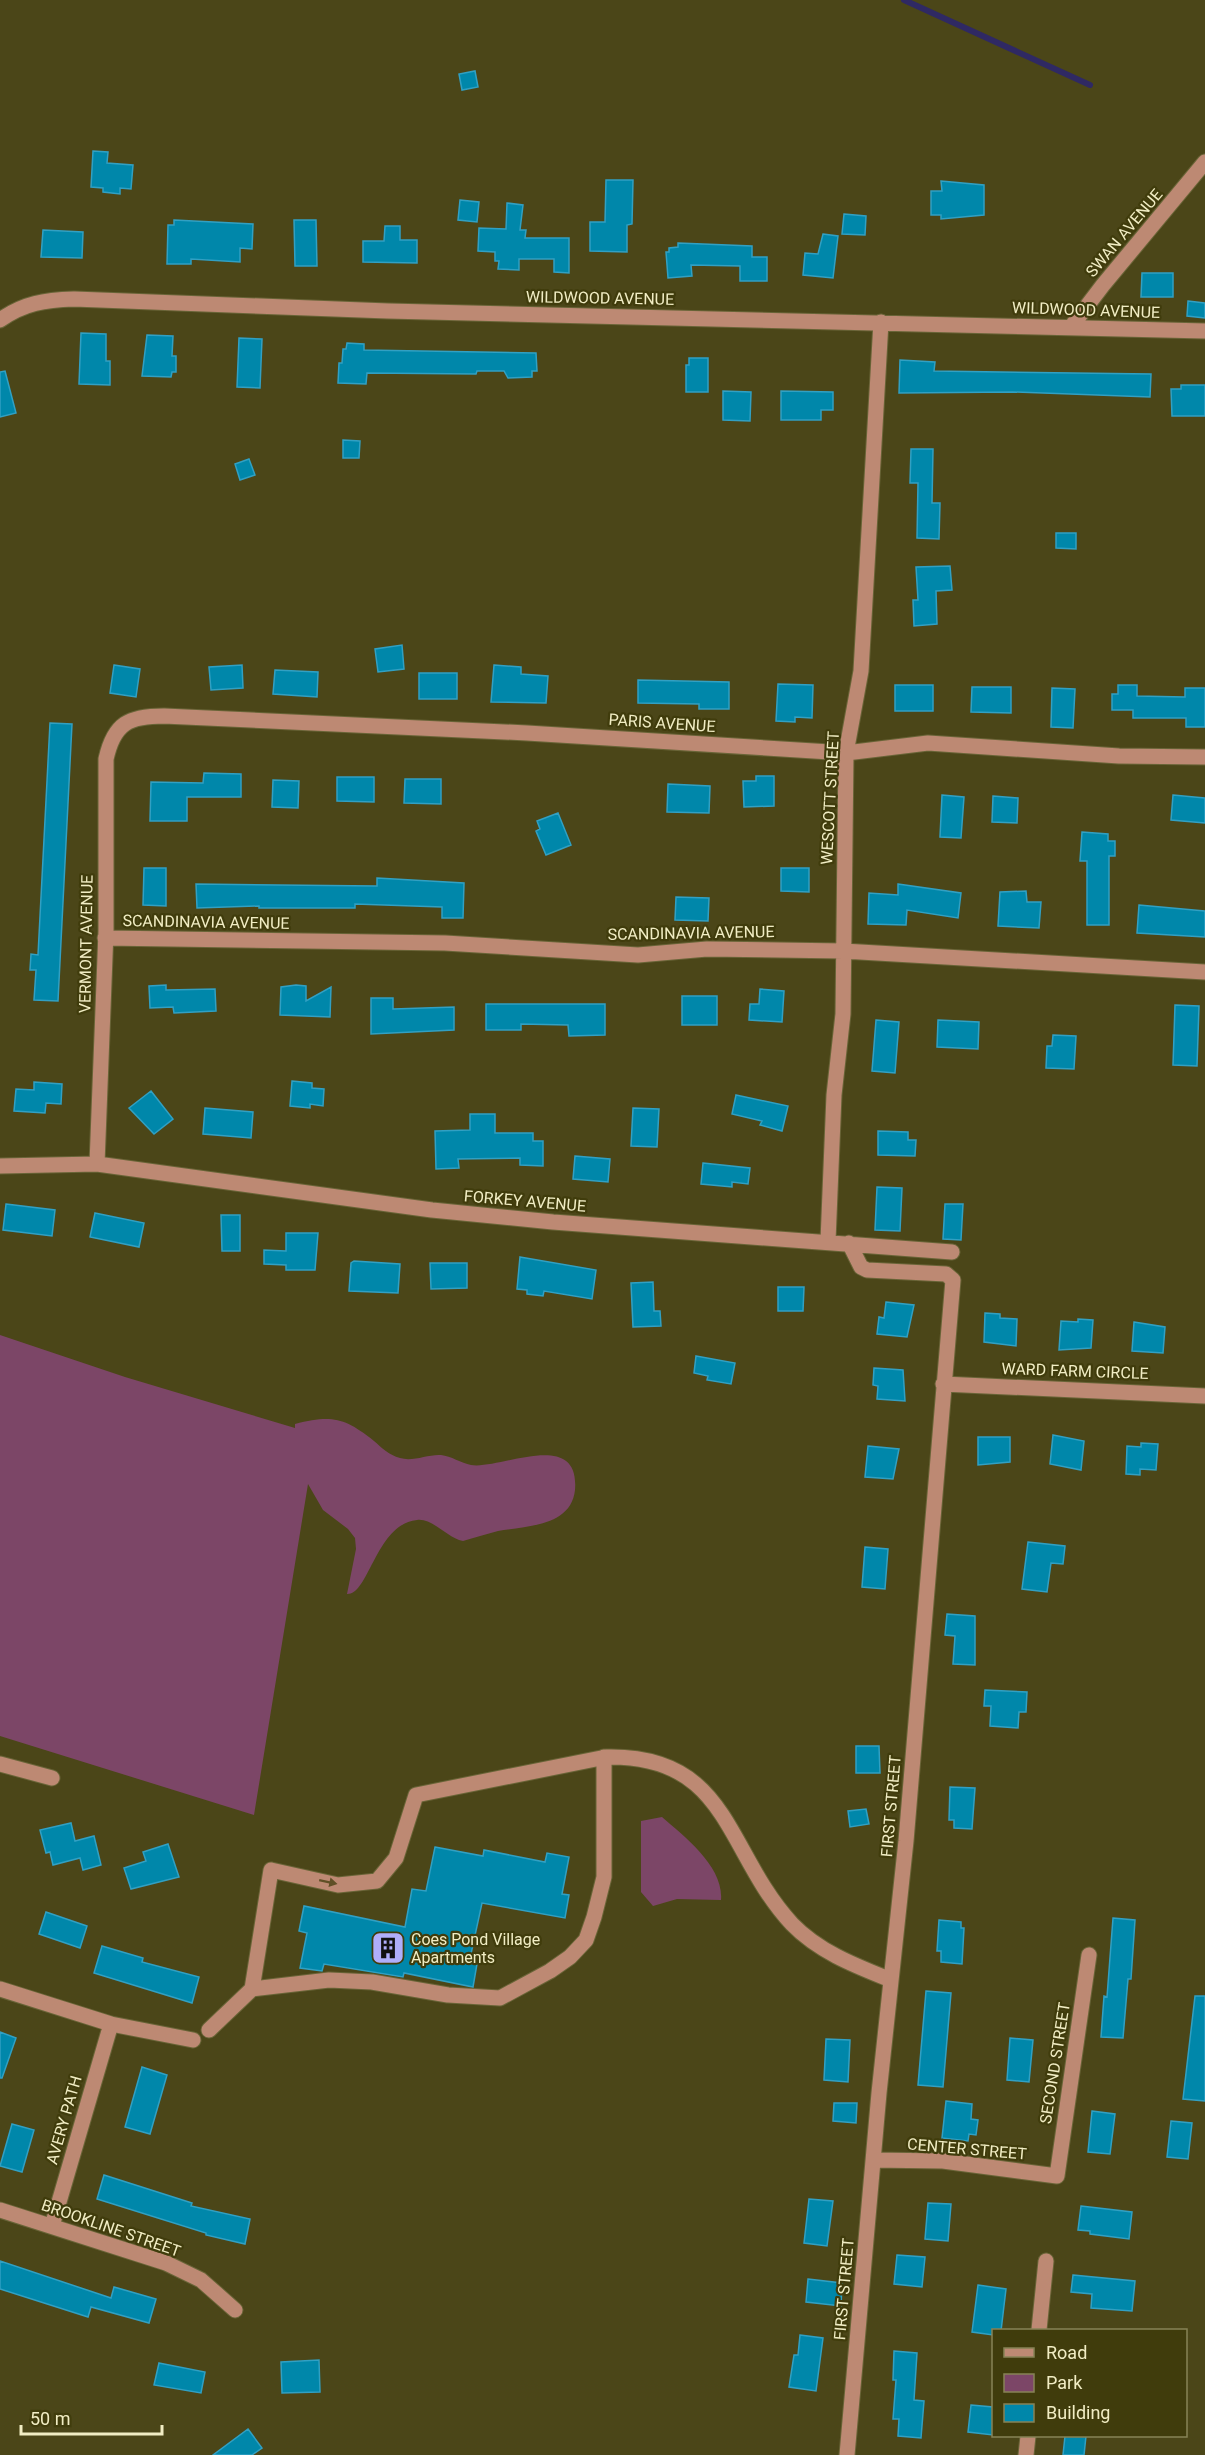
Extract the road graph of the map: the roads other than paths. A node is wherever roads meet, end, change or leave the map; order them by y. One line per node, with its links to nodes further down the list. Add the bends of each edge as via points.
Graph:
1 (1205, 162): 4 (street, SWAN AVENUE)
2 (0, 320): 3 (street, WILDWOOD AVENUE, via 38,301 74,299 388,311)
3 (881, 322): 4 (street, WILDWOOD AVENUE); 7 (street, WESCOTT STREET, via 861,671)
4 (1071, 327): 5 (street, WILDWOOD AVENUE)
5 (1205, 331)
6 (119, 729): 7 (street, PARIS AVENUE, via 132,719 164,716); 9 (street, VERMONT AVENUE, via 112,737 106,759)
7 (846, 753): 8 (street, PARIS AVENUE, via 928,743); 10 (street, WESCOTT STREET)
8 (1205, 758)
9 (105, 938): 10 (street, SCANDINAVIA AVENUE, via 445,943 638,955 707,949); 12 (street, VERMONT AVENUE)
10 (843, 951): 11 (street, SCANDINAVIA AVENUE); 14 (street, WESCOTT STREET, via 843,1014 834,1095)
11 (1205, 972)
12 (97, 1164): 13 (street, FORKEY AVENUE); 14 (street, FORKEY AVENUE, via 432,1210)
13 (0, 1166)
14 (828, 1241): 15 (street, FORKEY AVENUE)
15 (849, 1243): 16 (street, FORKEY AVENUE); 17 (street, FIRST STREET, via 861,1267 867,1270 946,1274 953,1280)
16 (952, 1252)
17 (943, 1384): 18 (street, WARD FARM CIRCLE); 23 (street, FIRST STREET)
18 (1205, 1396)
19 (604, 1757): 23 (street, via 654,1760 700,1786 721,1813 765,1890 794,1926 842,1960); 25 (street, one-way to 19, via 271,1870 338,1885 377,1881 396,1858 416,1795); 25 (street, via 604,1877 594,1917 586,1940 550,1971 500,1998 329,1980)
20 (0, 1764): 21 (street)
21 (52, 1778)
22 (1089, 1955): 30 (street, SECOND STREET)
23 (891, 1980): 29 (street, FIRST STREET)
24 (0, 1989): 26 (street)
25 (252, 1989): 27 (street)
26 (111, 2024): 28 (street); 32 (street, AVERY PATH)
27 (209, 2030)
28 (193, 2040)
29 (873, 2160): 30 (street, CENTER STREET, via 943,2161); 37 (street, FIRST STREET)
30 (1057, 2176)
31 (0, 2210): 32 (street, BROOKLINE STREET)
32 (52, 2226): 34 (street, BROOKLINE STREET, via 166,2263 201,2280)
33 (1046, 2261): 35 (street)
34 (235, 2310)
35 (1039, 2329)
36 (1028, 2437): 38 (street)
37 (847, 2455)
38 (1026, 2455)

